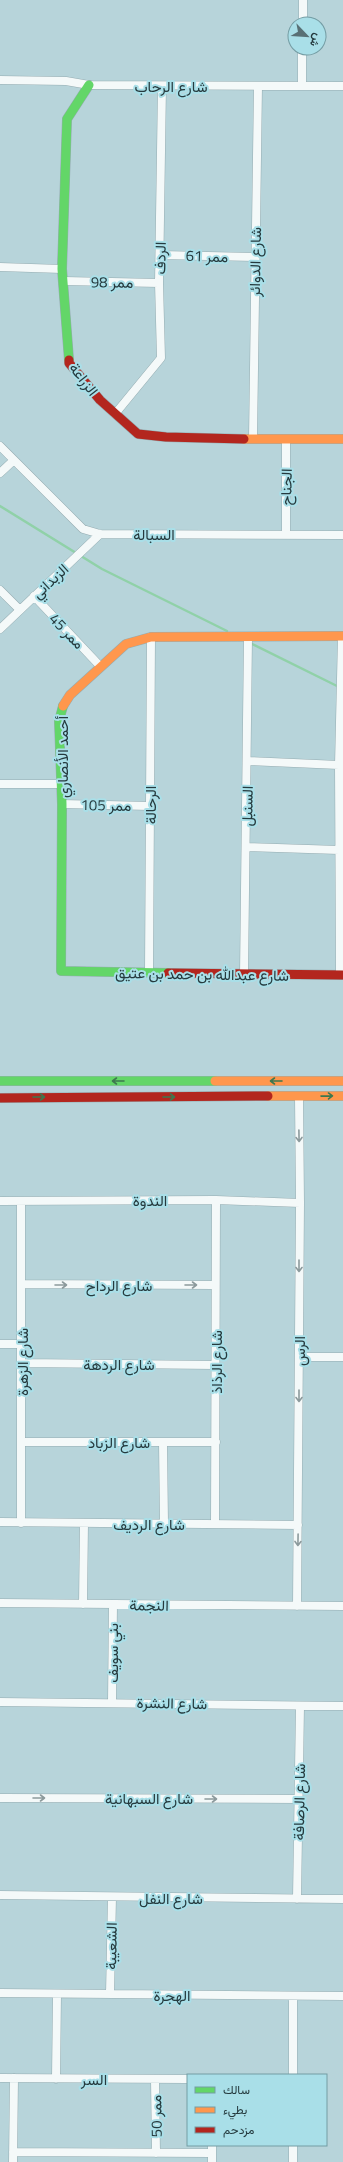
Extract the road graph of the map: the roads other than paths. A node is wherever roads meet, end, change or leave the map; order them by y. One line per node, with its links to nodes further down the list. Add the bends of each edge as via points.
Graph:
1 (303, 0): 2 (street)
2 (302, 16)
3 (302, 56): 6 (street)
4 (0, 80): 5 (street, شارع الرحاب, via 66,81)
5 (89, 85): 7 (street, شارع الرحاب); 13 (street, الزراعة, via 67,120)
6 (302, 85): 8 (street, شارع الرحاب); 9 (street, شارع الرحاب)
7 (162, 86): 8 (street, شارع الرحاب); 10 (street, الردف)
8 (258, 86): 11 (street, شارع الدوائر)
9 (343, 86)
10 (160, 255): 11 (street, ممر 61); 15 (street, الردف)
11 (255, 257): 17 (street, شارع الدوائر)
12 (0, 268): 13 (street)
13 (62, 269): 14 (street, الزراعة)
14 (64, 281): 15 (street, ممر 98); 16 (street, الزراعة, via 69,363)
15 (160, 283): 16 (street, الردف, via 161,358)
16 (115, 414): 17 (street, الزراعة, via 138,434)
17 (253, 439): 19 (street, الزراعة)
18 (343, 439): 19 (street, الزراعة)
19 (286, 440): 24 (street, الجناح)
20 (0, 446): 21 (street, السبالة)
21 (14, 460): 22 (street); 23 (street, السبالة, via 83,529)
22 (0, 473)
23 (100, 534): 24 (street, السبالة); 27 (street, الزبداني)
24 (286, 534): 25 (street, السبالة)
25 (343, 535)
26 (0, 590): 28 (street)
27 (34, 596): 28 (street, الزبداني); 33 (street, ممر 45)
28 (19, 609): 29 (street, الزبداني)
29 (0, 629)
30 (342, 636): 32 (street, أحمد الأنصاري); 35 (street)
31 (151, 637): 32 (street, أحمد الأنصاري); 33 (street, أحمد الأنصاري, via 126,644); 40 (street, الرحالة)
32 (248, 637): 34 (street, السنبل)
33 (100, 666): 37 (street, أحمد الأنصاري, via 70,695 63,706 60,721)
34 (248, 761): 35 (street); 41 (street, السنبل)
35 (339, 765): 38 (street)
36 (0, 784): 37 (street)
37 (61, 784): 39 (street, أحمد الأنصاري)
38 (341, 803): 42 (street)
39 (62, 804): 40 (street, ممر 105); 43 (street, أحمد الأنصاري)
40 (150, 806): 44 (street, الرحالة)
41 (246, 847): 42 (street); 45 (street, السنبل)
42 (339, 850): 46 (street)
43 (61, 971): 44 (street, شارع عبدالله بن حمد بن عتيق)
44 (149, 973): 45 (street, شارع عبدالله بن حمد بن عتيق)
45 (244, 975): 46 (street, شارع عبدالله بن حمد بن عتيق)
46 (341, 975)
47 (0, 1081): 48 (street, one-way to 47)
48 (343, 1081)
49 (343, 1096): 50 (street, one-way to 49)
50 (298, 1097): 51 (street, one-way to 50); 55 (street, الرس, one-way to 55)
51 (0, 1098)
52 (216, 1200): 54 (street, الندوة); 55 (street, الندوة); 57 (street, شارع الرذاذ)
53 (0, 1201): 54 (street, الندوة)
54 (21, 1201): 56 (street, شارع الزهرة)
55 (300, 1202): 60 (street, الرس, one-way to 60)
56 (22, 1284): 57 (street, شارع الرداح, one-way to 57); 59 (street, شارع الزهرة)
57 (215, 1285): 63 (street, شارع الرذاذ)
58 (0, 1344): 59 (street)
59 (22, 1344): 62 (street, شارع الزهرة)
60 (299, 1357): 61 (street); 72 (street, الرس, one-way to 72)
61 (343, 1357)
62 (22, 1364): 63 (street, شارع الردهة); 64 (street, شارع الزهرة)
63 (216, 1365): 66 (street, شارع الرذاذ)
64 (22, 1442): 65 (street, شارع الزباد); 68 (street, شارع الزهرة)
65 (163, 1442): 66 (street, شارع الزباد); 70 (street)
66 (216, 1442): 71 (street, شارع الرذاذ)
67 (0, 1522): 68 (street, شارع الرديف)
68 (21, 1523): 69 (street, شارع الرديف)
69 (84, 1523): 70 (street, شارع الرديف); 74 (street)
70 (164, 1524): 71 (street, شارع الرديف)
71 (215, 1524): 72 (street, شارع الرديف)
72 (298, 1525): 76 (street, الرس, one-way to 76)
73 (0, 1603): 74 (street, النجمة)
74 (83, 1604): 75 (street, النجمة)
75 (113, 1604): 76 (street, النجمة); 79 (street, بني سويف)
76 (297, 1606): 77 (street, النجمة)
77 (343, 1606)
78 (0, 1702): 79 (street, شارع النشرة)
79 (112, 1702): 80 (street, شارع النشرة)
80 (300, 1706): 81 (street, شارع النشرة); 83 (street, شارع الرصافة)
81 (343, 1706)
82 (0, 1798): 83 (street, شارع السبهانية, one-way to 83)
83 (299, 1799): 86 (street, شارع الرصافة)
84 (0, 1895): 85 (street, شارع النفل)
85 (112, 1897): 86 (street, شارع النفل); 90 (street, الشعيبة)
86 (297, 1899): 87 (street, شارع النفل)
87 (343, 1899)
88 (0, 1993): 89 (street, الهجرة)
89 (57, 1994): 90 (street, الهجرة); 96 (street)
90 (110, 1994): 91 (street, الهجرة)
91 (293, 1996): 92 (street, الهجرة); 93 (street)
92 (343, 1996)
93 (293, 2074)
94 (0, 2078): 95 (street, السر)
95 (14, 2078): 96 (street, السر); 101 (street)
96 (56, 2079): 97 (street, السر)
97 (155, 2079): 98 (street, السر); 103 (street, ممر 50)
98 (187, 2079)
99 (293, 2146): 107 (street)
100 (212, 2149): 103 (street); 106 (street)
101 (13, 2152): 102 (street); 104 (street)
102 (66, 2153): 103 (street); 105 (street)
103 (156, 2153)
104 (13, 2162)
105 (66, 2162)
106 (212, 2162)
107 (293, 2162)

